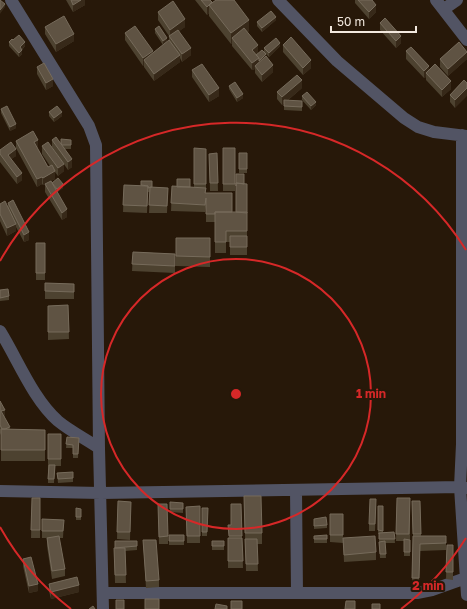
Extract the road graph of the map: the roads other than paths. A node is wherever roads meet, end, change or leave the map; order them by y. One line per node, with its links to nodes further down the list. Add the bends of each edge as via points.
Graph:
1 (11, 0): 9 (street, via 89,126 96,145)
2 (278, 0): 6 (street, via 337,61 404,118 418,127 434,132)
3 (457, 0): 4 (street)
4 (440, 5): 5 (street)
5 (467, 40)
6 (464, 136): 8 (street)
7 (0, 331): 9 (street, via 28,381 50,412 59,422)
8 (465, 441): 10 (street)
9 (99, 448): 13 (street)
10 (463, 488): 11 (street); 14 (street)
11 (296, 490): 13 (street); 15 (street)
12 (0, 491): 13 (street)
13 (101, 493): 16 (street)
14 (466, 578): 15 (street, via 417,593); 17 (street)
15 (297, 593): 16 (street)
16 (103, 594): 18 (street)
17 (467, 595)
18 (103, 609)

